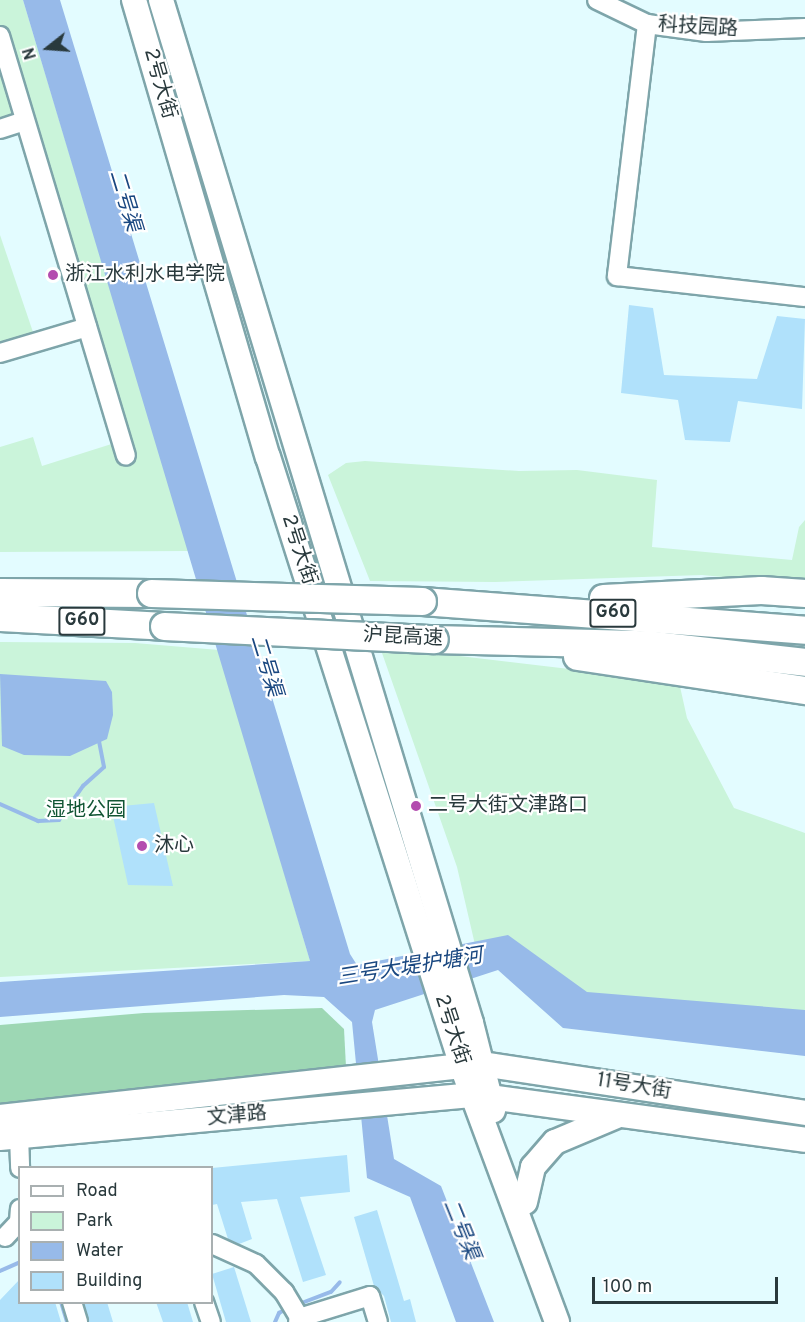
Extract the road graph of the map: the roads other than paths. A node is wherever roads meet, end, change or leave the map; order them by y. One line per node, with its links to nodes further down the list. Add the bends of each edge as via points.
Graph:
1 (134, 0): 21 (main road, 2号大街, via 268,457)
2 (160, 0): 21 (main road, 2号大街)
3 (597, 0): 4 (street, 科技园路)
4 (647, 24): 5 (street, 科技园路, via 706,32); 9 (street, via 617,276)
5 (805, 28)
6 (0, 36): 10 (street)
7 (22, 122): 8 (street)
8 (0, 129)
9 (805, 297)
10 (87, 327): 11 (street); 12 (street)
11 (0, 353)
12 (126, 455)
13 (0, 592): 15 (highway, 沪昆高速 / G60, bridge)
14 (805, 593): 15 (highway, via 760,590)
15 (474, 602): 17 (highway, 沪昆高速 / G60)
16 (0, 617): 18 (highway, 沪昆高速 / G60, bridge)
17 (805, 630)
18 (490, 642): 19 (highway, 沪昆高速 / G60, via 645,644); 20 (highway)
19 (805, 662)
20 (805, 690)
21 (430, 929): 22 (main road, 2号大街)
22 (473, 1067): 23 (main road, 2号大街); 24 (main road, 11号大街); 26 (main road, 文津路)
23 (482, 1096): 25 (main road, 11号大街); 27 (main road, 文津路); 30 (main road); 40 (main road)
24 (805, 1113)
25 (619, 1115): 28 (main road, 11号大街); 30 (main road, via 555,1142 533,1167)
26 (0, 1117)
27 (10, 1137): 29 (street)
28 (805, 1140)
29 (20, 1166)
30 (525, 1202): 41 (main road)
31 (18, 1223): 32 (street)
32 (8, 1237)
33 (213, 1244): 36 (street, via 256,1264)
34 (73, 1304): 37 (street)
35 (205, 1304): 38 (street)
36 (297, 1315): 39 (street, via 370,1296)
37 (78, 1322)
38 (211, 1322)
39 (378, 1322)
40 (557, 1322)
41 (571, 1322)

